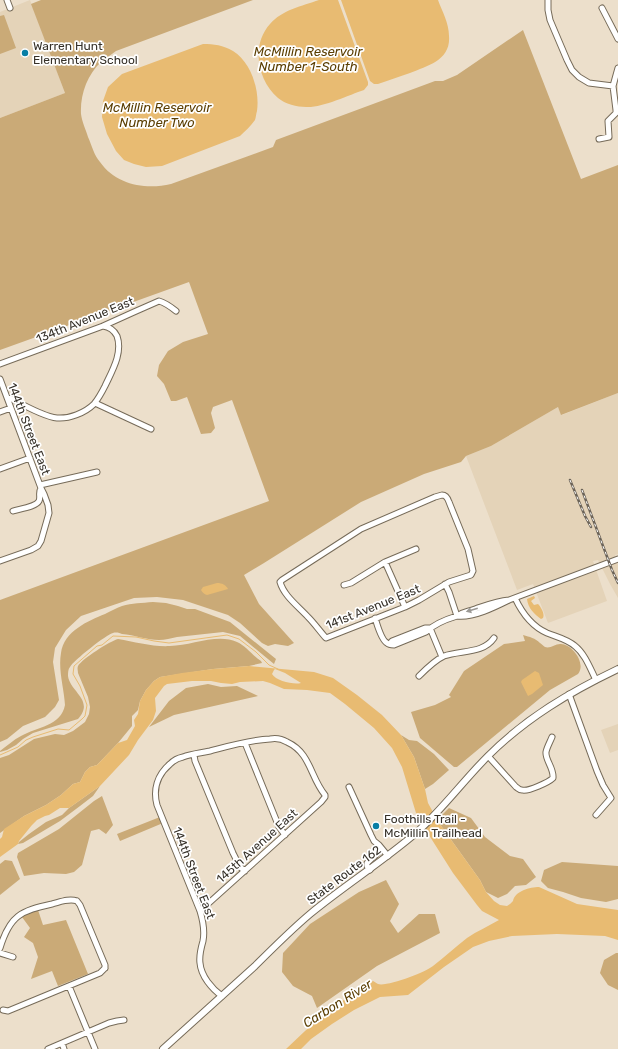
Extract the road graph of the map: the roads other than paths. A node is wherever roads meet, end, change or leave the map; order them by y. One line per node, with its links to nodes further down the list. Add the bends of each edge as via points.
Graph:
1 (7, 0): 3 (street)
2 (548, 0): 7 (street, via 550,20 572,70 589,83)
3 (10, 8)
4 (602, 8): 5 (street)
5 (618, 39)
6 (618, 68): 7 (street)
7 (613, 86): 8 (street, via 616,112 608,121 609,137)
8 (599, 139)
9 (176, 311): 10 (street, 134th Avenue East, via 159,301)
10 (103, 326): 11 (street, 134th Avenue East); 14 (street, via 112,329 116,334 119,350 114,366)
11 (0, 364)
12 (0, 379): 13 (street, 144th Street East)
13 (7, 397): 14 (street, via 57,418 72,416); 15 (street, 144th Street East)
14 (95, 403): 17 (street)
15 (11, 408): 16 (street); 18 (street, 144th Street East)
16 (0, 412)
17 (151, 429)
18 (30, 458): 19 (street); 21 (street, 144th Street East)
19 (0, 469)
20 (97, 472): 21 (street)
21 (40, 487): 22 (street, via 37,503); 25 (street, 144th Street East, via 49,513 41,541 30,550)
22 (13, 511)
23 (416, 549): 26 (street)
24 (618, 559): 29 (street)
25 (0, 561)
26 (385, 562): 28 (street); 30 (street)
27 (444, 584): 30 (street, 141st Avenue East); 31 (street); 32 (street, 141st Avenue East, via 473,574 468,549 444,495 361,529 280,582 294,603 324,637)
28 (344, 585)
29 (516, 598): 31 (street, via 498,601 462,612); 38 (street, via 521,611 532,624 569,641 579,649)
30 (405, 607): 32 (street, 141st Avenue East)
31 (457, 616): 33 (street)
32 (375, 618): 33 (street, via 383,639 388,644 424,628)
33 (430, 628): 35 (street)
34 (494, 638): 35 (street, via 478,649)
35 (442, 656): 37 (street)
36 (618, 669): 38 (main road, State Route 162)
37 (419, 676)
38 (596, 680): 39 (main road, State Route 162)
39 (569, 694): 43 (main road, State Route 162, via 525,723); 45 (street, via 597,771 611,798)
40 (552, 737): 43 (street, via 546,753 553,778 526,790 516,787)
41 (245, 743): 42 (street); 46 (street, via 279,828); 46 (street, 145th Avenue East, via 271,739 284,740 292,744 304,755 325,795 321,802)
42 (194, 755): 50 (street, via 232,853); 51 (street, 144th Street East, via 173,761 160,775 155,790 157,805)
43 (488, 756): 48 (main road, State Route 162, via 431,819)
44 (349, 787): 47 (street)
45 (596, 815)
46 (285, 835): 50 (street, 145th Avenue East)
47 (377, 844): 48 (street); 49 (street, via 378,852 367,863)
48 (388, 856): 49 (main road, State Route 162)
49 (370, 870): 56 (main road, State Route 162, via 308,916)
50 (245, 871): 51 (street, 145th Avenue East)
51 (200, 911): 56 (street, 144th Street East, via 204,929 201,968 211,986)
52 (0, 948): 55 (street, via 11,923 24,912 77,899 107,969)
53 (0, 954): 54 (street)
54 (13, 957)
55 (69, 986): 57 (street, via 8,1011); 59 (street)
56 (222, 996): 64 (main road, State Route 162)
57 (1, 1011)
58 (124, 1020): 59 (street)
59 (88, 1032): 60 (street); 63 (street)
60 (62, 1043): 61 (street); 62 (street)
61 (48, 1049)
62 (64, 1049)
63 (95, 1049)
64 (164, 1049)

